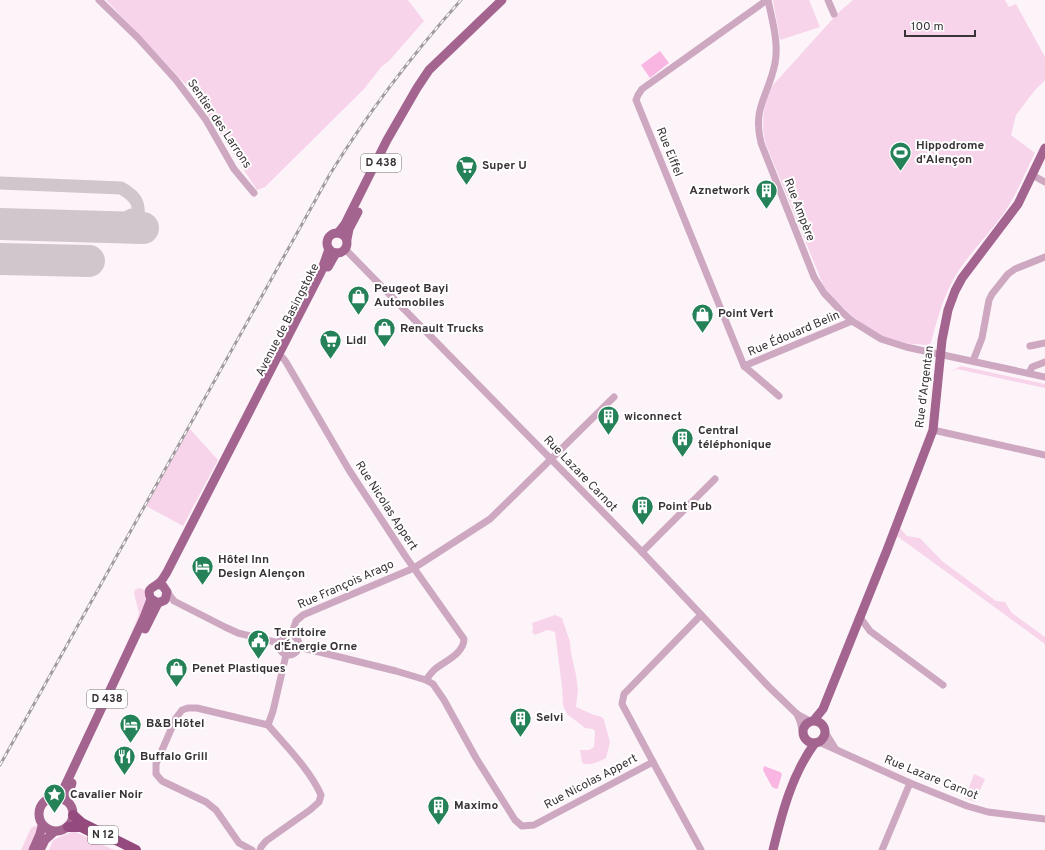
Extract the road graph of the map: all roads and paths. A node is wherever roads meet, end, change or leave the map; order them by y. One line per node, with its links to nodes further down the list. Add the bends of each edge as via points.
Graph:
1 (99, 0): 10 (street, Sentier des Larrons, via 176,80 206,120 234,169)
2 (502, 0): 6 (main road, D 438, via 434,65)
3 (767, 0): 16 (street, Rue Ampère, via 776,53 771,79 758,118 761,143 814,277 824,293); 23 (street, Rue Eiffel, via 642,89 636,100)
4 (828, 0): 5 (street)
5 (834, 14)
6 (417, 88): 11 (main road, D 438); 12 (main road, D 438)
7 (1045, 148): 8 (main road, Rue d'Argentan)
8 (1032, 175): 9 (street); 19 (main road, Rue d'Argentan, via 1018,204 966,272 955,291 948,310)
9 (1045, 182)
10 (254, 192)
11 (338, 233): 12 (main road); 14 (main road, via 329,237 327,243)
12 (347, 239): 13 (main road)
13 (346, 250): 14 (main road); 30 (street, Rue Lazare Carnot)
14 (333, 251): 20 (main road, Avenue de Basingstoke)
15 (1045, 257): 21 (street, via 1014,269 992,294 982,338)
16 (852, 321): 19 (street, Rue Ampère, via 881,339); 23 (street, Rue Édouard Belin)
17 (1045, 343): 18 (street)
18 (1030, 346)
19 (941, 354): 21 (street, Rue Ampère); 28 (main road, Rue d'Argentan)
20 (281, 357): 33 (street, Rue Nicolas Appert, via 340,455); 34 (main road, Avenue de Basingstoke)
21 (973, 361): 24 (street, Rue Ampère)
22 (1045, 362): 24 (street, via 1032,367)
23 (744, 366): 26 (street)
24 (1028, 373): 25 (street, Rue Ampère)
25 (1045, 377)
26 (779, 396)
27 (614, 397): 30 (street, Rue François Arago)
28 (933, 430): 29 (street); 38 (main road, Rue d'Argentan)
29 (1045, 455)
30 (550, 459): 32 (street, Rue Lazare Carnot); 33 (street, Rue François Arago, via 490,518)
31 (715, 479): 32 (street)
32 (642, 552): 37 (street, Rue Lazare Carnot)
33 (414, 568): 39 (street, Rue François Arago, via 303,615 296,621); 43 (street, Rue Nicolas Appert, via 464,639 461,648)
34 (164, 588): 35 (main road, via 167,598); 35 (main road, via 153,586 150,589 149,594); 36 (street)
35 (157, 601): 36 (street); 57 (main road, D 438, via 144,620 64,788)
36 (174, 601): 40 (street, via 238,632)
37 (701, 615): 48 (street, Rue Lazare Carnot); 55 (street, Rue Nicolas Appert, via 622,698 622,704)
38 (857, 623): 46 (street); 47 (main road, Rue d'Argentan)
39 (291, 636): 40 (street, via 285,636); 41 (street, via 296,638)
40 (280, 643): 42 (street, via 280,650)
41 (299, 647): 42 (street, via 293,655); 44 (street)
42 (286, 655): 50 (street)
43 (445, 663): 44 (street, Rue Nicolas Appert, via 435,669); 45 (street, Rue Nicolas Appert)
44 (426, 680): 45 (street, Rue Nicolas Appert)
45 (433, 684): 55 (street, Rue Nicolas Appert, via 476,758 515,820 522,826 534,825)
46 (943, 685)
47 (823, 709): 49 (main road, Rue d'Argentan); 51 (main road, Rue d'Argentan)
48 (797, 714): 49 (street, Rue Lazare Carnot); 52 (street, Rue Lazare Carnot)
49 (812, 720): 51 (main road, via 819,722); 52 (main road, via 806,723)
50 (268, 724): 67 (street, via 197,708 182,710 156,764 156,774 162,781 206,802 216,810 239,843); 68 (street, via 318,787 321,795 319,802 266,841)
51 (824, 728): 53 (main road, via 823,737); 54 (street, Rue Lazare Carnot)
52 (802, 730): 53 (main road, via 802,734)
53 (814, 742): 54 (street, Rue Lazare Carnot); 70 (main road, via 795,779)
54 (837, 749): 56 (street, Rue Lazare Carnot)
55 (653, 762): 69 (street)
56 (910, 783): 59 (street, Rue Lazare Carnot, via 967,806); 71 (street)
57 (62, 799): 58 (main road, via 70,804); 60 (main road, via 52,797 42,803 39,808)
58 (73, 815): 61 (main road); 66 (highway, N 12, via 82,824)
59 (1045, 819)
60 (42, 826): 62 (main road); 63 (main road)
61 (68, 827): 62 (main road); 65 (highway, N 12, via 81,828)
62 (54, 832): 64 (main road, via 45,840)
63 (33, 850)
64 (40, 850)
65 (129, 850)
66 (136, 850)
67 (252, 850)
68 (260, 850)
69 (702, 850)
70 (773, 850)
71 (882, 850)

